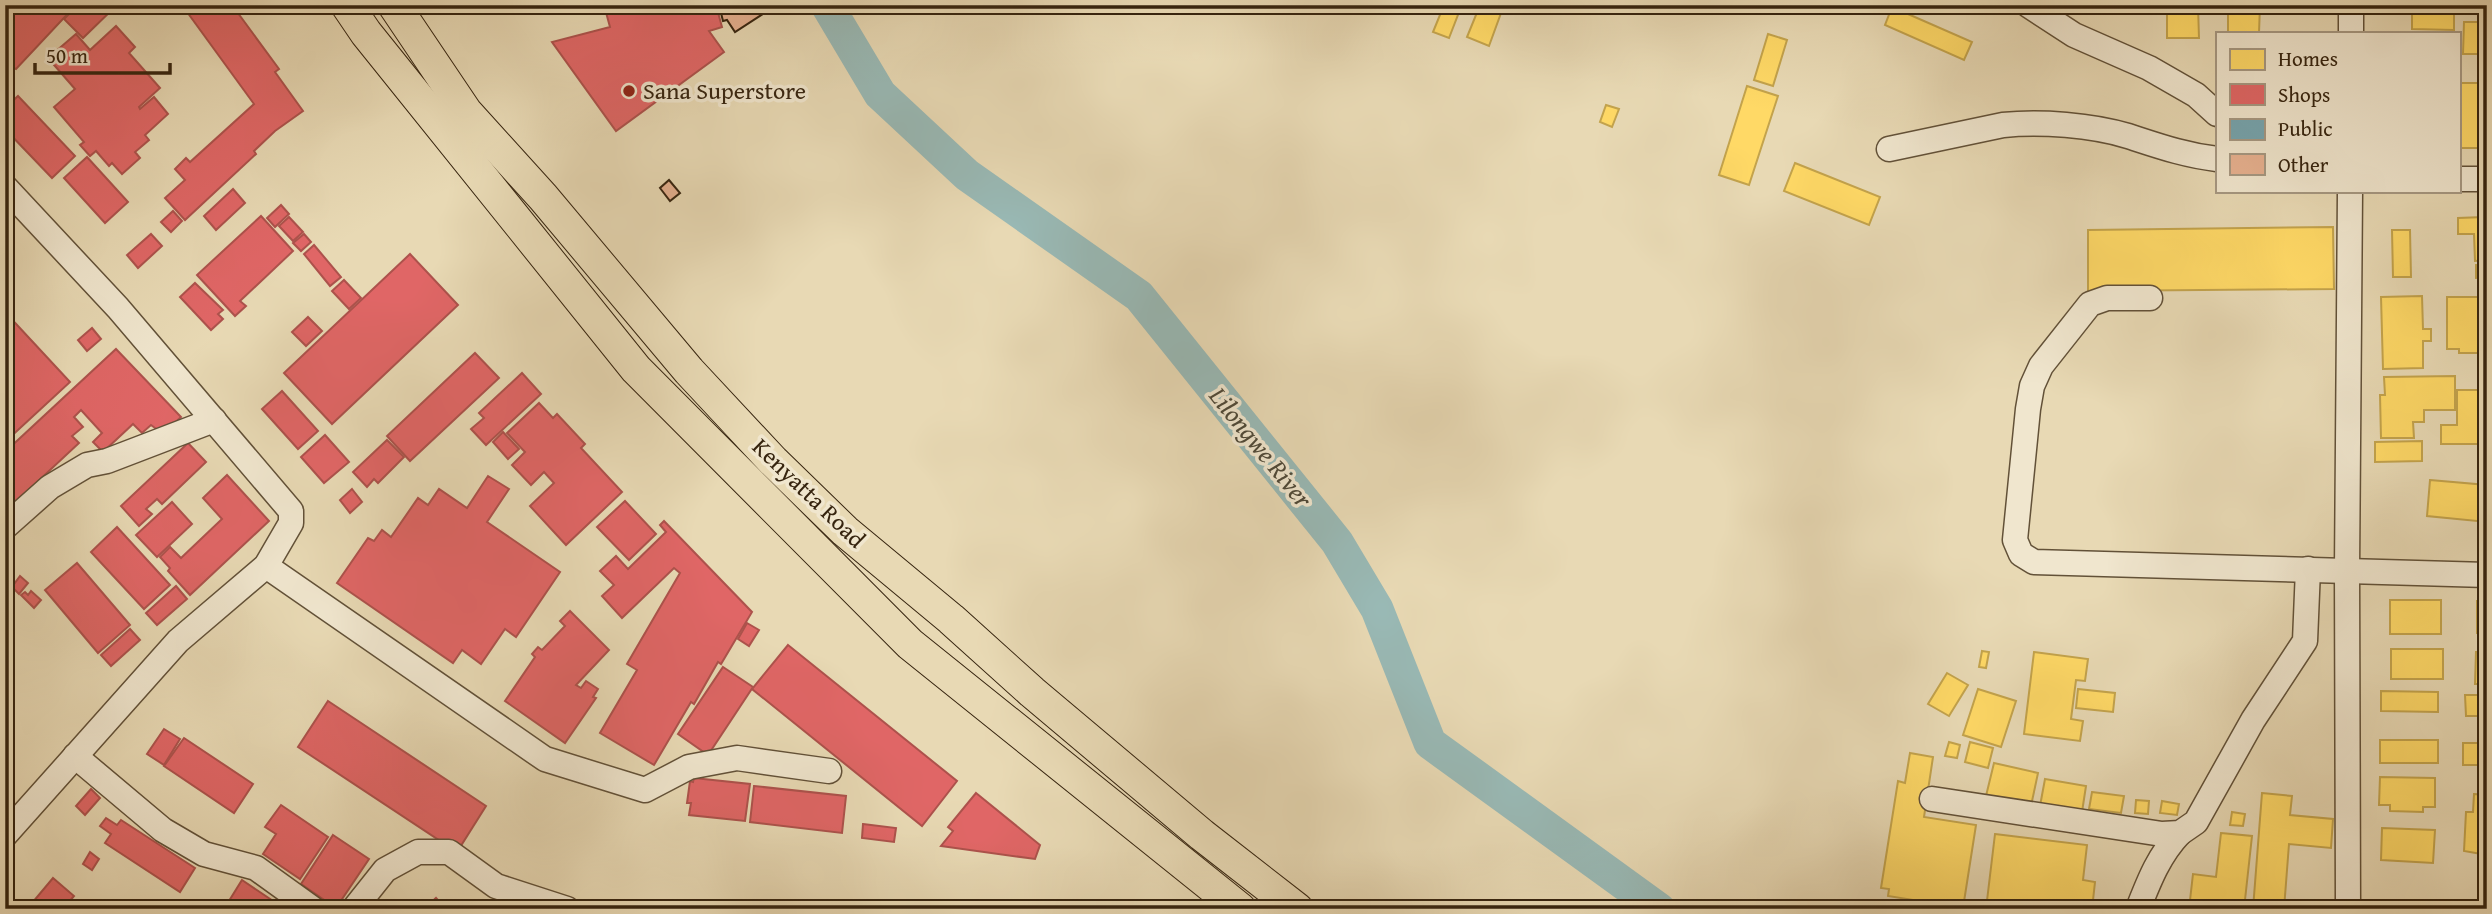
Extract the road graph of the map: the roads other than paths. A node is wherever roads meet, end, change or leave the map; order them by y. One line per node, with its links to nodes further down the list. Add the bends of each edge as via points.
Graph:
1 (347, 5): 28 (main road, Kenyatta Road, via 636,369 910,644)
2 (394, 5): 29 (main road, Kenyatta Road, via 466,112 773,461 845,531 1032,692)
3 (2028, 5): 6 (street, via 2074,35 2196,95)
4 (2351, 5): 5 (street)
5 (2351, 32)
6 (2216, 113)
7 (1889, 149): 8 (street, via 2022,123 2099,130)
8 (2216, 159)
9 (2460, 178): 10 (street)
10 (2487, 178)
11 (5, 187): 14 (street)
12 (2350, 192): 18 (street)
13 (2150, 298): 17 (street, via 2107,298 2090,304 2041,366 2032,386 2026,422 2015,540 2021,554 2034,562)
14 (214, 420): 15 (street, via 87,465 50,487); 16 (street, via 291,511 291,523)
15 (5, 527)
16 (265, 566): 20 (street, via 178,642); 21 (street, via 545,759 645,790 689,767 737,758)
17 (2308, 569): 18 (street); 23 (street, via 2305,641 2253,720 2196,822)
18 (2347, 570): 19 (street); 31 (street)
19 (2487, 575)
20 (75, 756): 24 (street); 25 (street, via 163,830 204,854 256,868)
21 (829, 771)
22 (1933, 799): 23 (street)
23 (2180, 833): 30 (street, via 2153,871)
24 (5, 835)
25 (313, 909)
26 (354, 909): 27 (street, via 385,870 418,852 449,852 496,887)
27 (567, 909)
28 (1240, 909)
29 (1297, 909)
30 (2138, 909)
31 (2348, 909)

